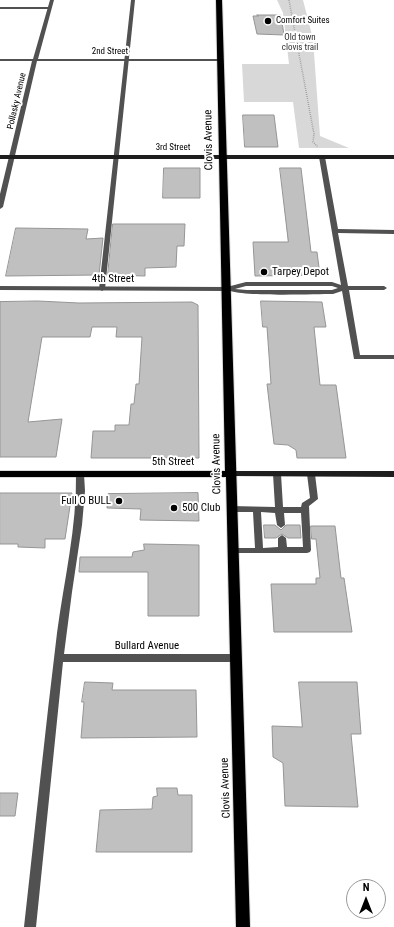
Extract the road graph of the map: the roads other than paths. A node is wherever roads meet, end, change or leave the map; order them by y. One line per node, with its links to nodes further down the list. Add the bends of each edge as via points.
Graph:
1 (52, 0): 5 (street, Pollasky Avenue)
2 (133, 0): 8 (street)
3 (219, 0): 9 (main road, Clovis Avenue)
4 (0, 8): 5 (street)
5 (49, 8): 7 (street, Pollasky Avenue)
6 (0, 60): 7 (street, 2nd Street)
7 (35, 60): 8 (street, 2nd Street); 11 (street, Pollasky Avenue)
8 (127, 60): 9 (street, 2nd Street); 12 (street)
9 (220, 60): 13 (main road, Clovis Avenue)
10 (0, 157): 11 (street, 3rd Street)
11 (12, 157): 12 (street, 3rd Street); 16 (street, Pollasky Avenue)
12 (116, 157): 13 (street, 3rd Street); 22 (street)
13 (222, 158): 14 (street, 3rd Street); 23 (main road, Clovis Avenue)
14 (322, 158): 15 (street, 3rd Street); 17 (street)
15 (394, 158)
16 (0, 207)
17 (335, 231): 18 (street); 20 (street)
18 (394, 232)
19 (0, 288): 22 (street, 4th Street)
20 (345, 288): 21 (street, 4th Street); 23 (street, 4th Street, via 333,292 247,292); 24 (street, via 357,357)
21 (384, 288)
22 (102, 289): 23 (street, 4th Street)
23 (225, 289): 27 (main road, Clovis Avenue)
24 (394, 357)
25 (0, 474): 26 (main road, 5th Street)
26 (80, 474): 27 (main road, 5th Street); 40 (street, via 81,491)
27 (231, 474): 28 (street, 5th Street); 31 (main road, Clovis Avenue)
28 (277, 474): 29 (street, 5th Street); 33 (street)
29 (311, 474): 30 (street, 5th Street); 34 (street, via 314,499 306,504)
30 (394, 474)
31 (231, 509): 32 (street); 39 (main road, Clovis Avenue)
32 (257, 510): 33 (street); 37 (street)
33 (279, 510): 34 (street); 35 (street)
34 (306, 510): 38 (street, via 307,550)
35 (281, 525)
36 (282, 538): 38 (street)
37 (259, 550): 38 (street); 39 (street)
38 (283, 550)
39 (232, 551): 41 (main road, Clovis Avenue)
40 (60, 658): 41 (street, Bullard Avenue); 42 (street)
41 (235, 658): 43 (main road, Clovis Avenue)
42 (30, 927)
43 (243, 927)

